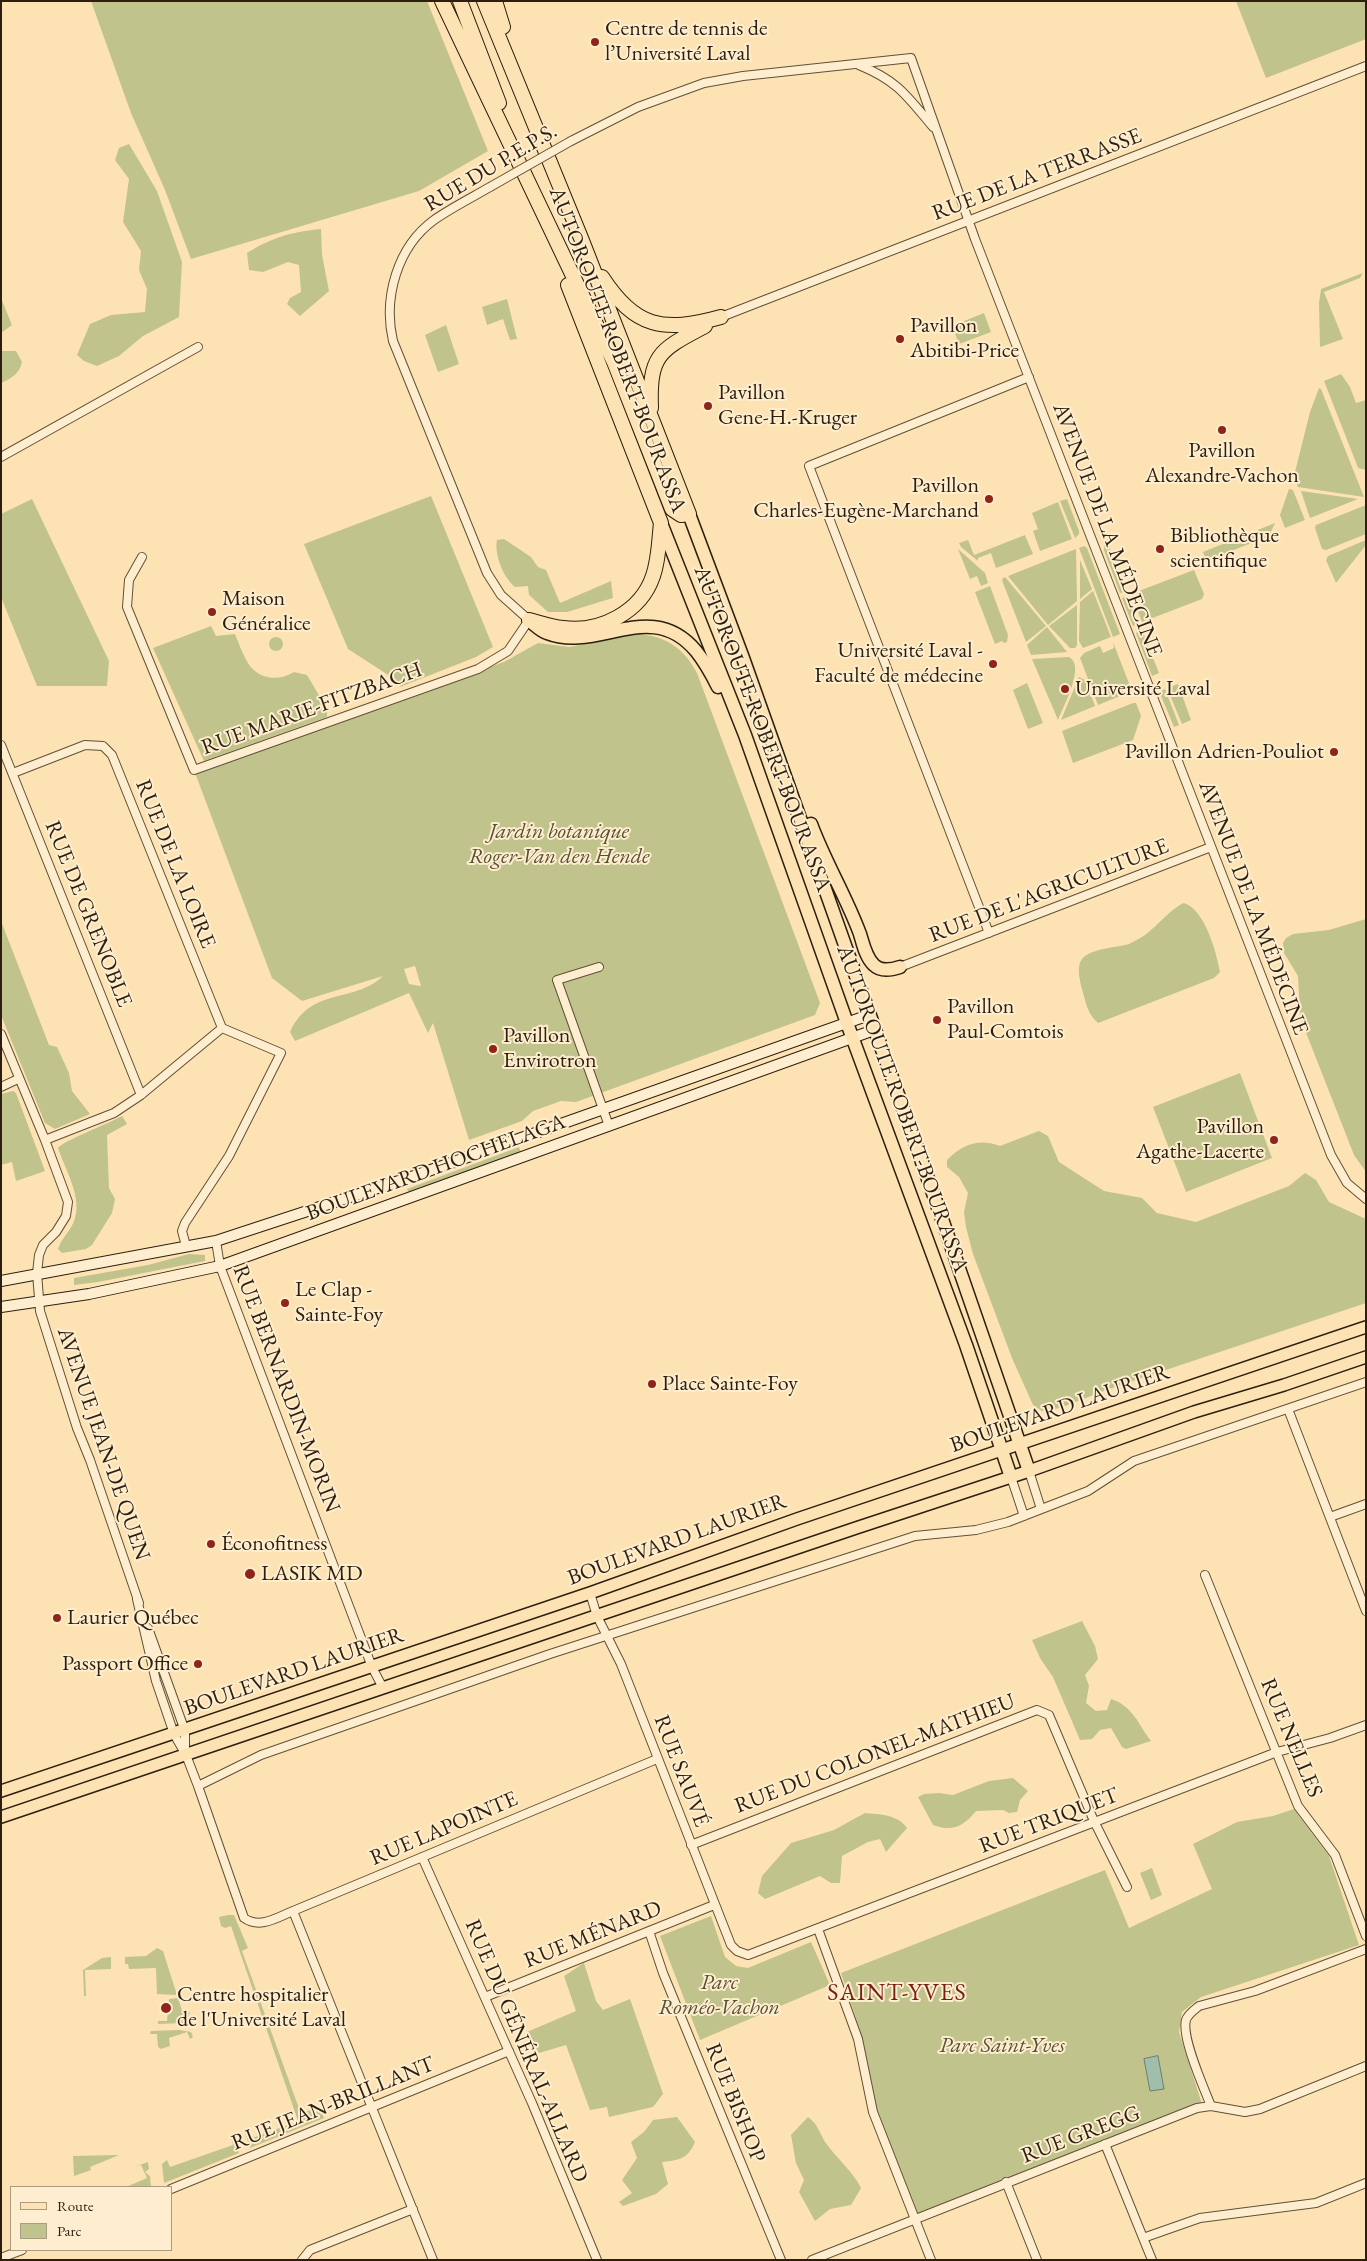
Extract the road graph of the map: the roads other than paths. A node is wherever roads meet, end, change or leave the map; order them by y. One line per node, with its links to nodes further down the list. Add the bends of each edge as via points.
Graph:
1 (442, 1): 10 (highway)
2 (460, 1): 10 (highway, AUTOROUTE ROBERT-BOURASSA)
3 (484, 1): 8 (highway, AUTOROUTE ROBERT-BOURASSA)
4 (494, 1): 8 (highway)
5 (911, 58): 6 (street, RUE DU P.E.P.S.); 9 (street, AVENUE DE LA MÉDECINE)
6 (858, 64): 9 (street, via 887,77); 21 (street, RUE DU P.E.P.S., bridge, via 743,76 704,84 638,107 571,141 433,221 411,244 392,287 388,314 393,341 487,573 500,595)
7 (1366, 66): 11 (street, RUE DE LA TERRASSE)
8 (533, 123): 12 (highway, AUTOROUTE ROBERT-BOURASSA)
9 (938, 132): 11 (street, AVENUE DE LA MÉDECINE)
10 (540, 210): 18 (highway, via 614,362 672,509 681,515); 19 (highway, AUTOROUTE ROBERT-BOURASSA)
11 (969, 220): 13 (street, RUE DE LA TERRASSE); 15 (street, AVENUE DE LA MÉDECINE)
12 (581, 238): 13 (highway, via 608,286 625,308 635,315 656,324 676,326); 16 (highway, AUTOROUTE ROBERT-BOURASSA)
13 (721, 317): 16 (highway, via 674,342 658,359 651,378)
14 (198, 347): 17 (street)
15 (1029, 378): 26 (street, AVENUE DE LA MÉDECINE); 27 (street, via 808,466)
16 (652, 420): 18 (highway, AUTOROUTE ROBERT-BOURASSA)
17 (1, 457)
18 (689, 514): 22 (highway, AUTOROUTE ROBERT-BOURASSA)
19 (661, 523): 21 (highway, via 654,575 633,607 614,620 592,626 563,628); 23 (highway, AUTOROUTE ROBERT-BOURASSA)
20 (142, 556): 21 (street, RUE MARIE-FITZBACH, via 129,580 127,607 194,770 478,669 508,651)
21 (529, 620): 23 (highway, via 545,633 560,637 586,637 637,626 665,629 675,634 706,664)
22 (764, 717): 29 (highway, via 827,864 854,917 870,962 884,970); 30 (highway, AUTOROUTE ROBERT-BOURASSA)
23 (745, 736): 31 (highway, AUTOROUTE ROBERT-BOURASSA)
24 (1, 745): 25 (street, RUE DE GRENOBLE)
25 (13, 773): 32 (street, RUE DE LA LOIRE, via 85,745 103,746 112,755); 38 (street, RUE DE GRENOBLE)
26 (1211, 847): 27 (street, RUE DE L'AGRICULTURE); 42 (street, AVENUE DE LA MÉDECINE, via 1336,1167 1346,1183)
27 (989, 933): 29 (street, RUE DE L'AGRICULTURE)
28 (599, 966): 39 (street, via 557,980)
29 (900, 967)
30 (869, 1015): 31 (main road, BOULEVARD HOCHELAGA); 33 (highway, AUTOROUTE ROBERT-BOURASSA)
31 (847, 1023): 35 (highway, AUTOROUTE ROBERT-BOURASSA); 39 (main road, BOULEVARD HOCHELAGA)
32 (222, 1028): 38 (street); 44 (street, via 281,1053 228,1156 184,1223 182,1231)
33 (874, 1030): 35 (main road, BOULEVARD HOCHELAGA); 54 (highway, AUTOROUTE ROBERT-BOURASSA)
34 (1, 1034): 36 (street, AVENUE JEAN-DE QUEN)
35 (853, 1038): 40 (main road, BOULEVARD HOCHELAGA); 55 (highway, AUTOROUTE ROBERT-BOURASSA)
36 (18, 1079): 37 (street); 41 (street, AVENUE JEAN-DE QUEN)
37 (1, 1087)
38 (141, 1095): 41 (street, via 114,1113)
39 (602, 1109): 40 (street); 43 (main road, BOULEVARD HOCHELAGA, via 414,1176)
40 (609, 1126): 45 (main road, BOULEVARD HOCHELAGA)
41 (46, 1140): 46 (street, AVENUE JEAN-DE QUEN, via 68,1202 66,1216 38,1255)
42 (1366, 1199)
43 (216, 1241): 44 (main road, BOULEVARD HOCHELAGA); 45 (street, RUE BERNARDIN-MORIN)
44 (186, 1246): 46 (main road, BOULEVARD HOCHELAGA)
45 (220, 1266): 48 (main road, BOULEVARD HOCHELAGA, via 89,1294); 68 (street, RUE BERNARDIN-MORIN)
46 (37, 1273): 47 (main road, BOULEVARD HOCHELAGA); 48 (street, AVENUE JEAN-DE QUEN)
47 (1, 1281)
48 (38, 1300): 49 (main road, BOULEVARD HOCHELAGA); 64 (street, AVENUE JEAN-DE QUEN, via 77,1428)
49 (1, 1307)
50 (1366, 1327): 54 (main road, BOULEVARD LAURIER)
51 (1366, 1357): 56 (main road, BOULEVARD LAURIER, via 1284,1386 1194,1412)
52 (1366, 1382): 53 (street)
53 (1288, 1409): 59 (street, via 1134,1461 1088,1491); 61 (street)
54 (1021, 1444): 55 (main road, BOULEVARD LAURIER); 56 (highway, AUTOROUTE ROBERT-BOURASSA)
55 (1002, 1450): 57 (highway, AUTOROUTE ROBERT-BOURASSA); 63 (main road, BOULEVARD LAURIER)
56 (1029, 1471): 57 (main road, BOULEVARD LAURIER); 59 (street)
57 (1011, 1477): 60 (street); 66 (main road, BOULEVARD LAURIER)
58 (1366, 1504): 61 (street)
59 (1041, 1509): 60 (street)
60 (1024, 1516): 67 (street, via 976,1530 915,1536)
61 (1330, 1517): 65 (street)
62 (1205, 1575): 73 (street, RUE NELLES)
63 (590, 1593): 66 (street, RUE SAUVÉ); 68 (main road, BOULEVARD LAURIER)
64 (137, 1599): 71 (street, AVENUE JEAN-DE QUEN); 72 (street, AVENUE JEAN-DE QUEN, via 156,1681)
65 (1366, 1611)
66 (597, 1616): 67 (street, RUE SAUVÉ); 69 (main road, BOULEVARD LAURIER)
67 (608, 1636): 75 (street, RUE SAUVÉ); 76 (street, via 261,1755)
68 (372, 1667): 69 (street, RUE BERNARDIN-MORIN); 71 (main road, BOULEVARD LAURIER)
69 (382, 1688): 74 (main road, BOULEVARD LAURIER)
70 (1366, 1725): 73 (street, RUE TRIQUET)
71 (185, 1731): 72 (main road, BOULEVARD LAURIER); 74 (street, AVENUE JEAN-DE QUEN)
72 (174, 1734): 74 (street, AVENUE JEAN-DE QUEN); 77 (main road, BOULEVARD LAURIER)
73 (1277, 1752): 79 (street, RUE TRIQUET); 88 (street, RUE NELLES, via 1298,1806 1335,1855)
74 (186, 1754): 76 (street, AVENUE JEAN-DE QUEN); 78 (main road, BOULEVARD LAURIER)
75 (657, 1759): 80 (street, RUE SAUVÉ); 81 (street, RUE LAPOINTE)
76 (198, 1786): 85 (street, AVENUE JEAN-DE QUEN)
77 (1, 1791)
78 (1, 1818)
79 (1094, 1821): 80 (street, RUE DU COLONEL-MATHIEU, via 1049,1715 1038,1710); 82 (street); 86 (street, RUE TRIQUET)
80 (691, 1845): 83 (street, RUE SAUVÉ)
81 (422, 1857): 84 (street, RUE LAPOINTE); 91 (street, RUE DU GÉNÉRAL-ALLARD)
82 (1127, 1887)
83 (714, 1905): 87 (street, RUE MÉNARD); 90 (street, RUE SAUVÉ, via 731,1945 737,1952)
84 (293, 1912): 85 (street, RUE LAPOINTE, via 262,1924); 95 (street)
85 (244, 1918)
86 (818, 1929): 90 (street, RUE TRIQUET); 101 (street, via 858,2039 873,2112)
87 (649, 1931): 91 (street, RUE MÉNARD); 108 (street, RUE BISHOP, via 663,1973)
88 (1366, 1936)
89 (1366, 1949): 94 (street, via 1255,1991 1199,2006 1191,2012 1186,2018 1185,2035)
90 (748, 1956)
91 (485, 1997): 92 (street, RUE DU GÉNÉRAL-ALLARD)
92 (509, 2051): 95 (street, RUE JEAN-BRILLANT); 107 (street, RUE DU GÉNÉRAL-ALLARD)
93 (1366, 2066): 94 (street, RUE GREGG, via 1260,2109 1245,2112)
94 (1211, 2106): 96 (street, RUE GREGG, via 1197,2108)
95 (371, 2107): 99 (street, RUE JEAN-BRILLANT); 100 (street)
96 (1106, 2144): 97 (street, RUE GREGG); 102 (street)
97 (1006, 2182): 101 (street, RUE GREGG); 111 (street)
98 (1366, 2184): 102 (street, via 1316,2203 1200,2218)
99 (172, 2190)
100 (413, 2209): 105 (street, via 310,2250); 106 (street)
101 (915, 2220): 109 (street, RUE GREGG); 110 (street)
102 (1143, 2238): 112 (street)
103 (19, 2251): 104 (street)
104 (1, 2258)
105 (302, 2260)
106 (433, 2260)
107 (597, 2260)
108 (781, 2260)
109 (812, 2260)
110 (931, 2260)
111 (1037, 2260)
112 (1152, 2260)

